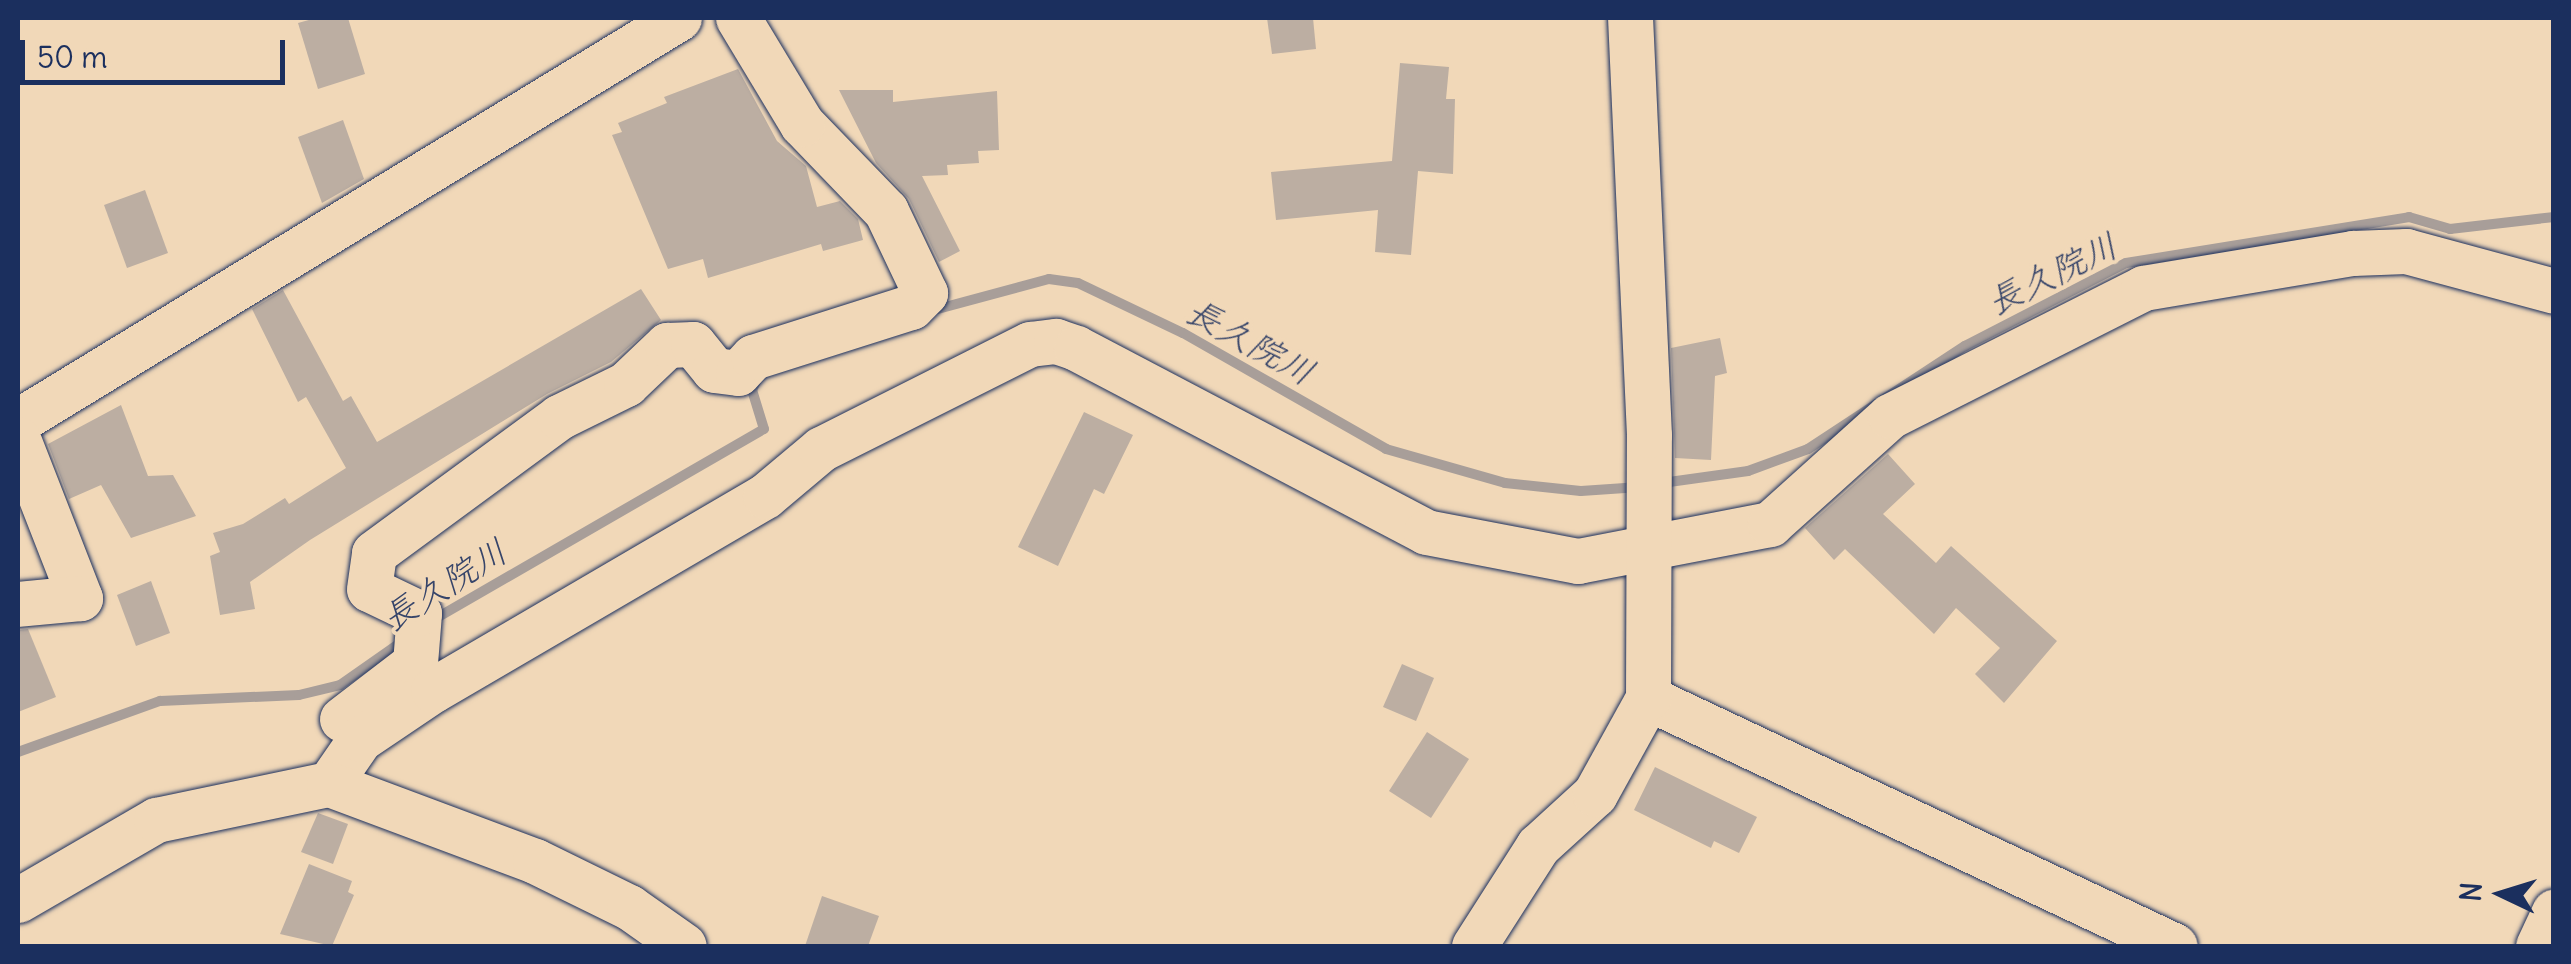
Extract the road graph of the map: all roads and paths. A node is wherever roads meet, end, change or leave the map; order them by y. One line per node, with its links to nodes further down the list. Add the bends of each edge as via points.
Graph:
1 (680, 18): 5 (street)
2 (738, 18): 10 (street, via 802,124 886,212 925,293 911,307 753,358 738,372 714,370 693,344 667,345 626,384 559,417 374,553 369,589 420,613 415,663 342,715)
3 (1630, 18): 7 (street)
4 (2554, 291): 7 (street, via 2406,251 2352,253 2143,288 1890,416 1770,524)
5 (18, 420)
6 (18, 439): 8 (street, via 80,598)
7 (1648, 552): 9 (street); 10 (street, via 1578,561 1426,532 1076,348 1056,341 1030,344 821,449 765,496 360,738)
8 (18, 604)
9 (1648, 698): 14 (street, via 1594,794 1538,846); 15 (street)
10 (334, 772): 11 (street, via 156,820); 13 (street, via 628,907)
11 (18, 900)
12 (2554, 912): 16 (street)
13 (684, 946)
14 (1474, 946)
15 (2175, 946)
16 (2538, 946)

